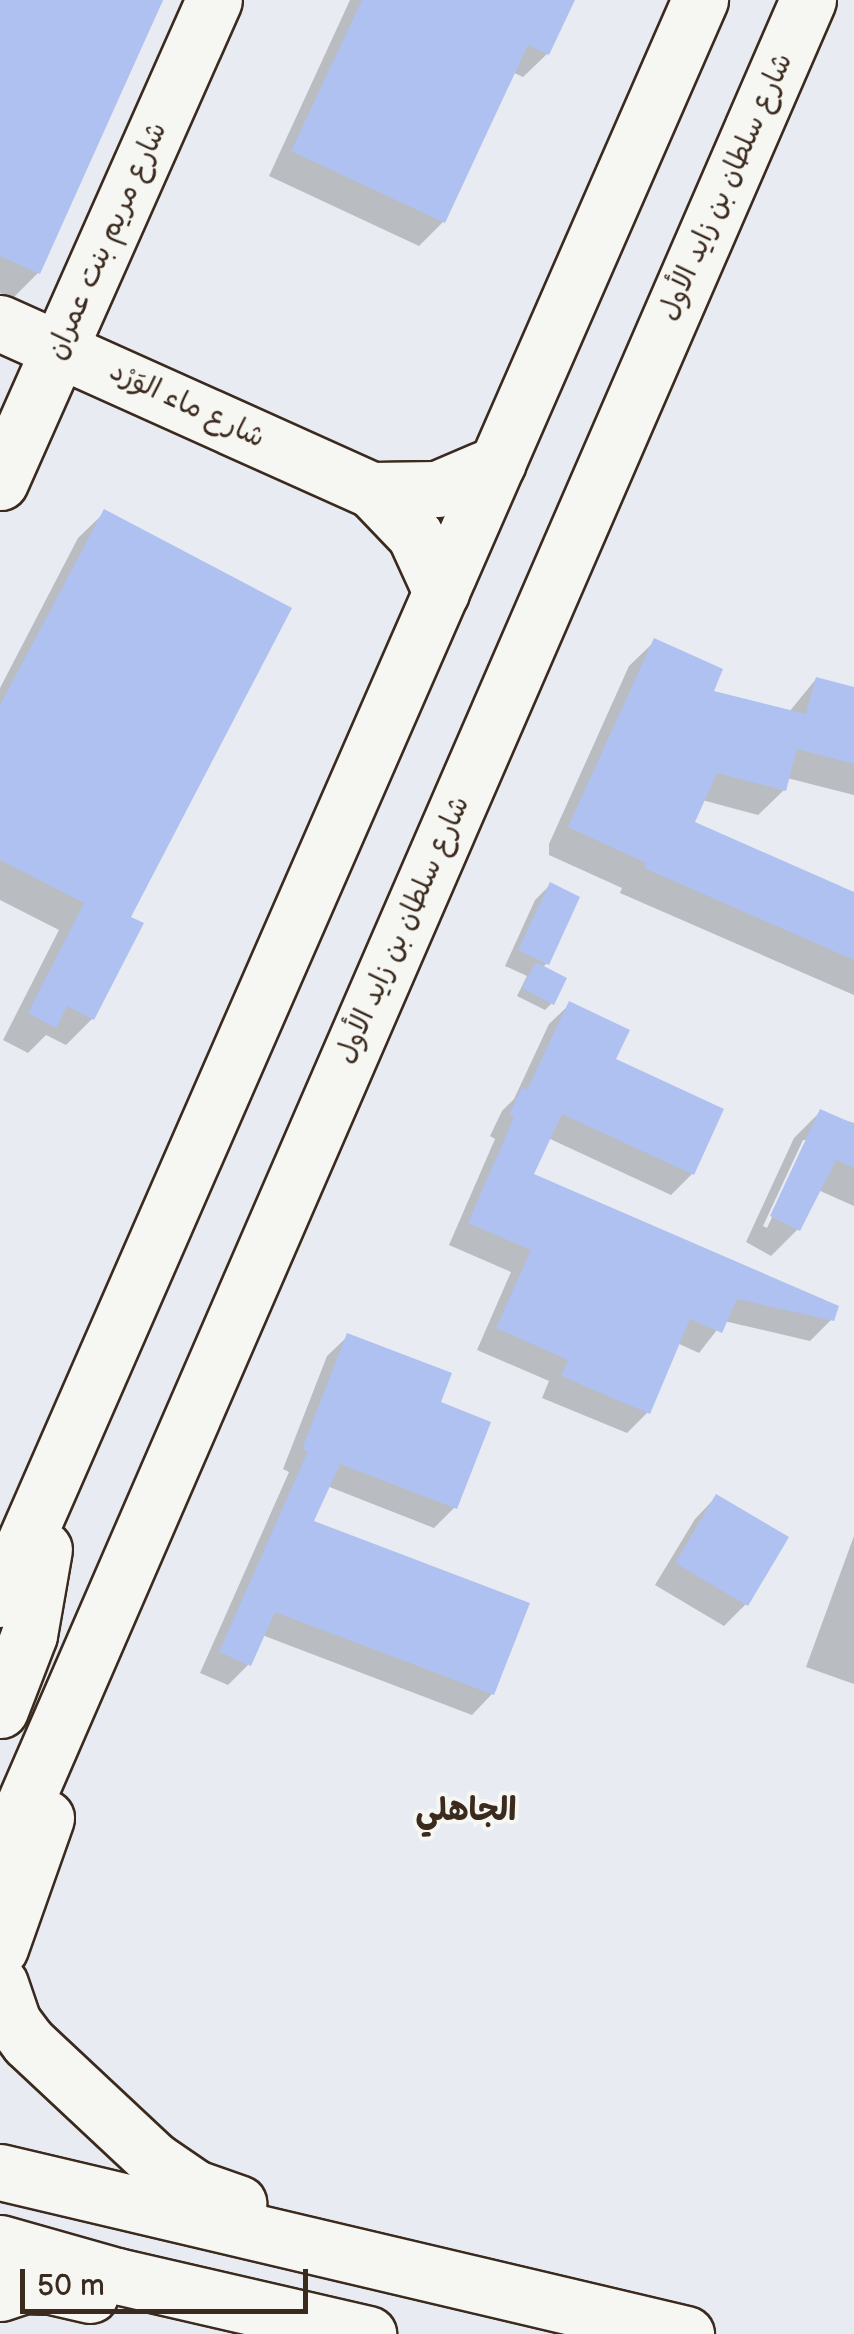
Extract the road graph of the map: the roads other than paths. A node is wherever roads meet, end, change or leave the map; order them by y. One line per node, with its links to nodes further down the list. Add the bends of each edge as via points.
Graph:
1 (214, 0): 5 (main road, شارع مريم بنت عمران)
2 (700, 0): 6 (main road)
3 (808, 0): 13 (main road, شارع سلطان بن زايد الأول)
4 (0, 324): 5 (main road, شارع ماء الوَرْد)
5 (60, 347): 7 (main road, شارع مريم بنت عمران); 8 (main road, شارع ماء الوَرْد)
6 (498, 464): 8 (main road, شارع ماء الوَرْد, via 438,489); 9 (main road)
7 (0, 482)
8 (372, 490): 9 (main road, شارع ماء الوَرْد, via 415,535)
9 (441, 592): 10 (main road)
10 (44, 1496): 11 (main road); 12 (main road, via 38,1600)
11 (0, 1600)
12 (0, 1710)
13 (64, 1712): 14 (main road, شارع سلطان بن زايد الأول); 15 (main road, via 45,1823)
14 (0, 1860)
15 (0, 1948)
16 (0, 1984): 19 (main road, via 28,2042 174,2175 218,2198 374,2243)
17 (0, 2172): 19 (main road)
18 (0, 2243): 22 (main road)
19 (442, 2276): 23 (main road)
20 (0, 2293): 21 (main road, via 51,2286)
21 (265, 2334)
22 (368, 2334)
23 (686, 2334)

